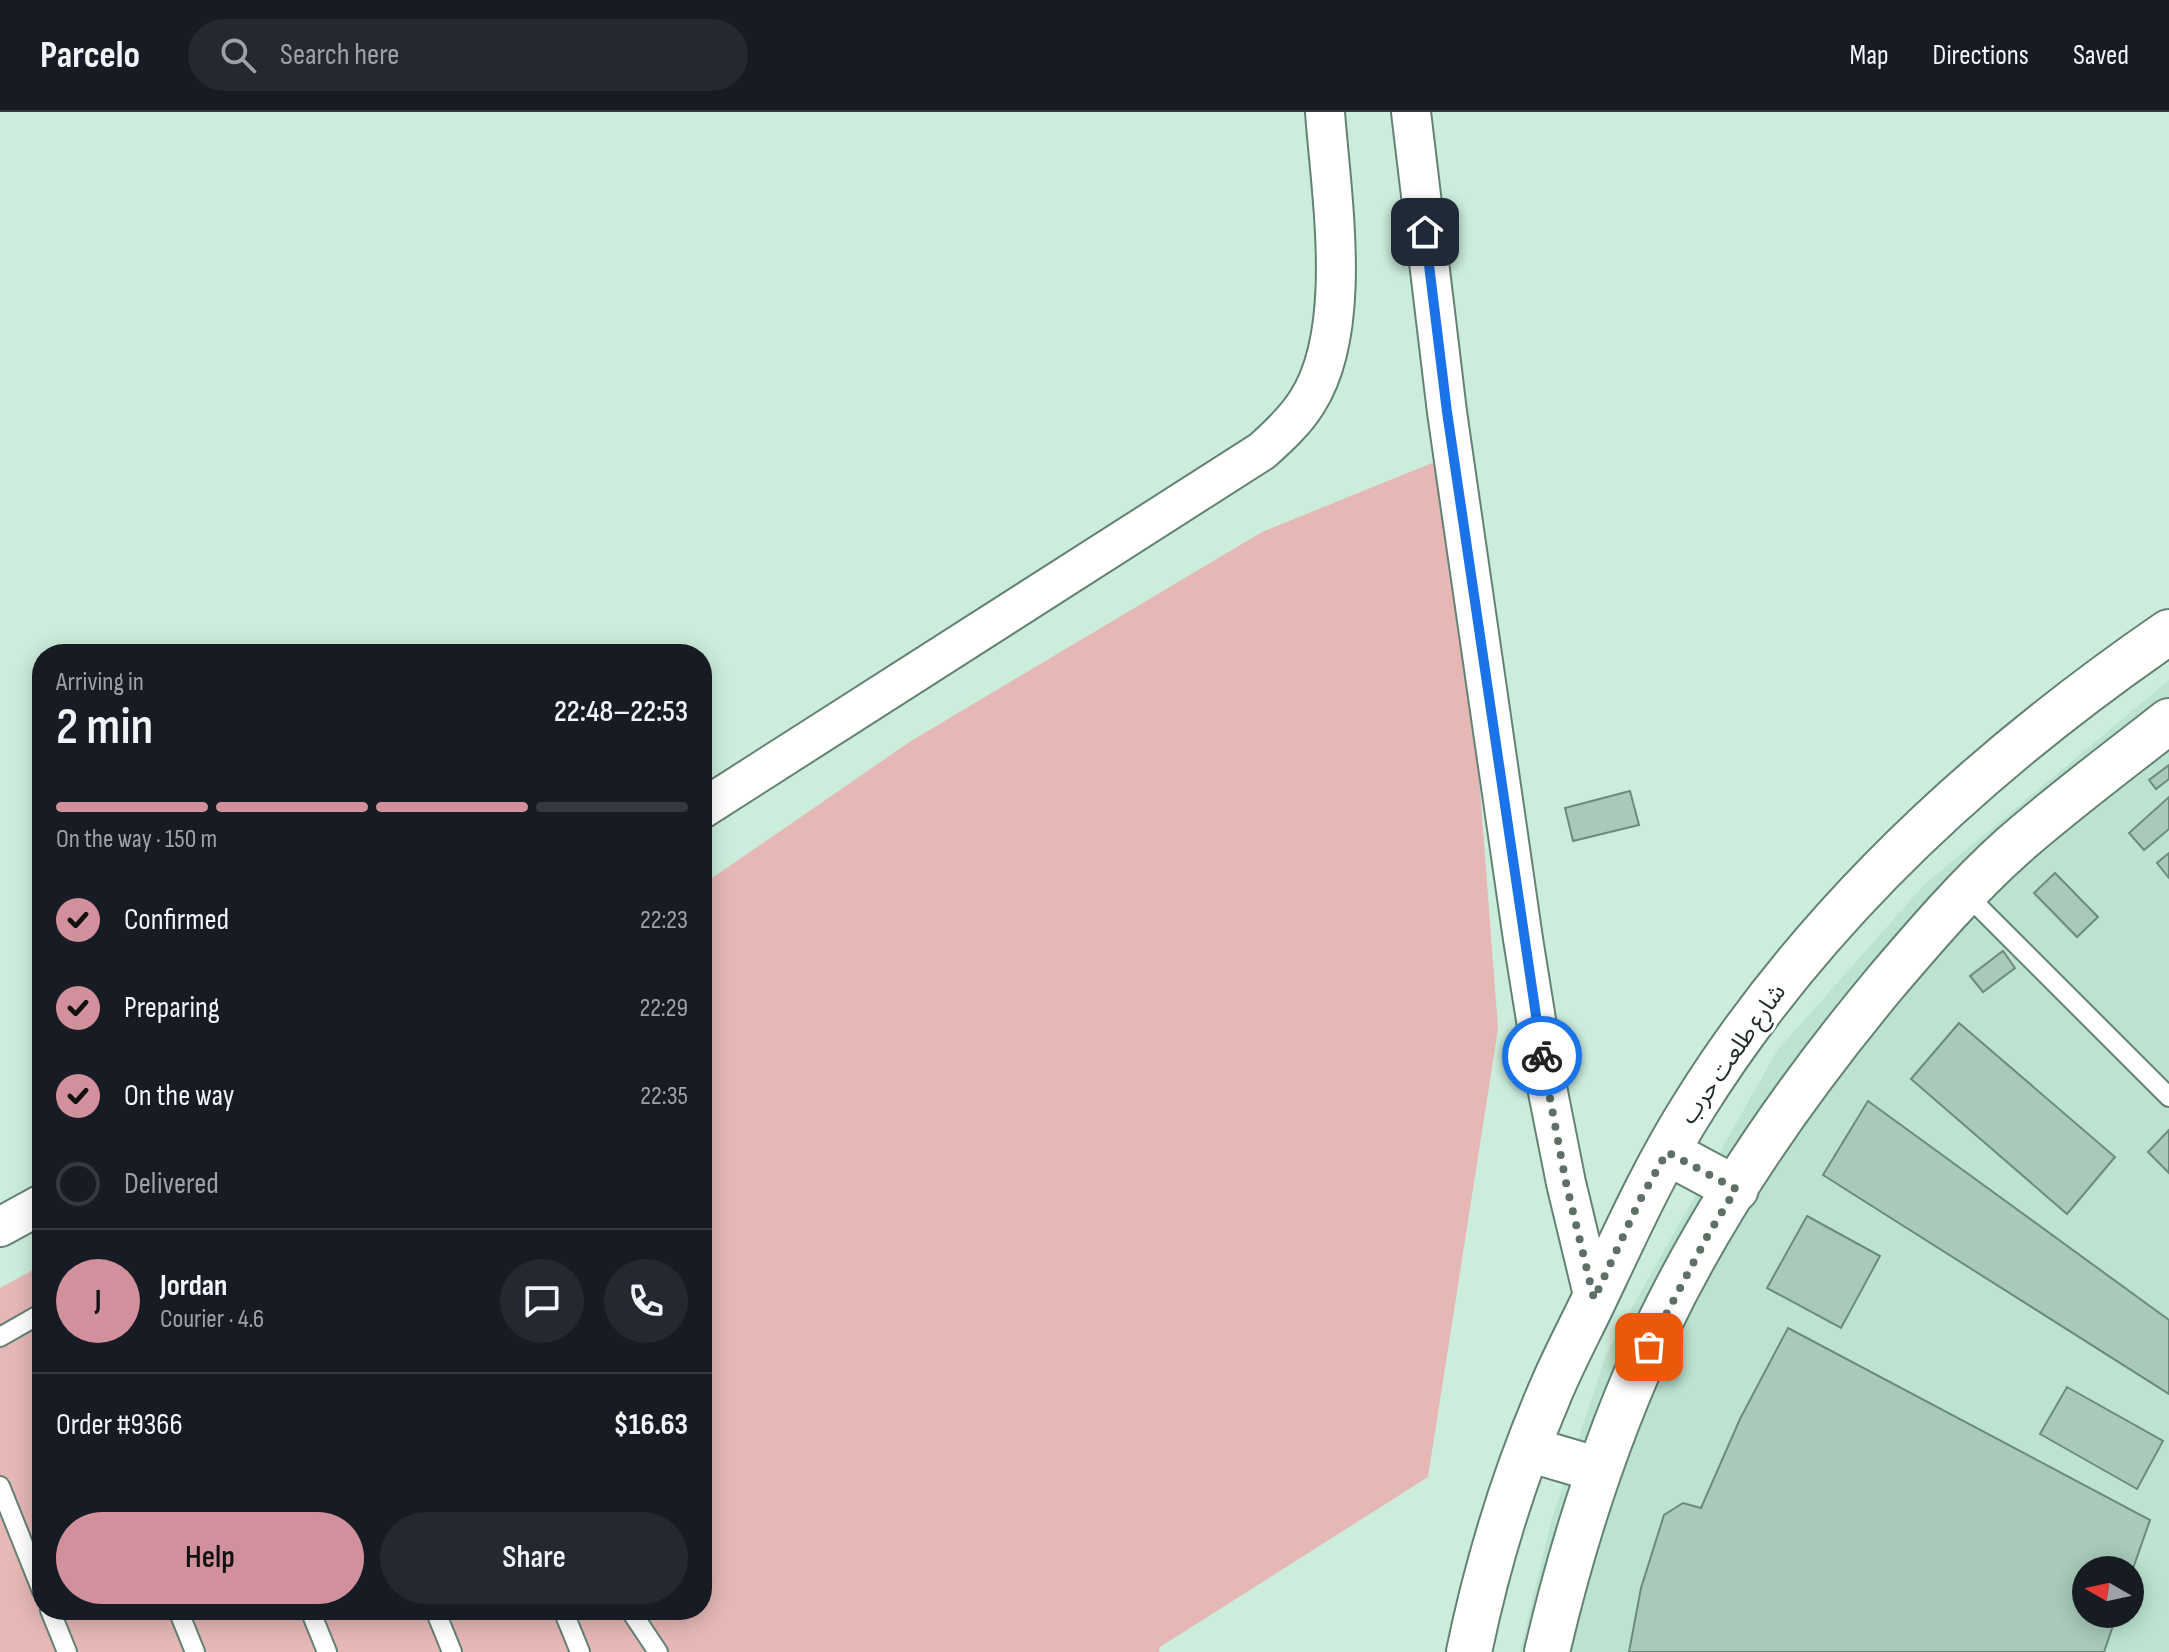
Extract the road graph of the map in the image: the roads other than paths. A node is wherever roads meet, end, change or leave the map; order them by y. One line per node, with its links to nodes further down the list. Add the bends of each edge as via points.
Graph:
1 (1325, 112): 5 (street, via 1334,303 1326,359 1310,399 1291,425 1262,451)
2 (1411, 112): 12 (street, via 1447,412 1523,939 1555,1125)
3 (2169, 632): 8 (main road, شارع طلعت حرب, via 2050,722 1898,853 1823,932 1755,1016)
4 (2169, 721): 6 (main road, via 2012,847)
5 (712, 803)
6 (1966, 894): 7 (lane); 9 (main road, via 1846,1030)
7 (2169, 1097)
8 (1667, 1152): 9 (main road); 12 (main road, شارع طلعت حرب)
9 (1736, 1189): 16 (main road, via 1659,1324)
10 (32, 1209): 11 (street)
11 (0, 1227)
12 (1594, 1299): 15 (main road, شارع طلعت حرب)
13 (32, 1319): 14 (lane)
14 (0, 1337)
15 (1528, 1449): 16 (main road); 31 (main road, شارع طلعت حرب)
16 (1599, 1470): 32 (main road)
17 (0, 1486): 18 (lane)
18 (32, 1566)
19 (54, 1620): 25 (lane)
20 (182, 1620): 26 (lane)
21 (314, 1620): 27 (lane)
22 (439, 1620): 28 (lane)
23 (567, 1620): 29 (lane)
24 (637, 1620): 30 (lane)
25 (67, 1652)
26 (195, 1652)
27 (327, 1652)
28 (452, 1652)
29 (580, 1652)
30 (658, 1652)
31 (1469, 1652)
32 (1547, 1652)

